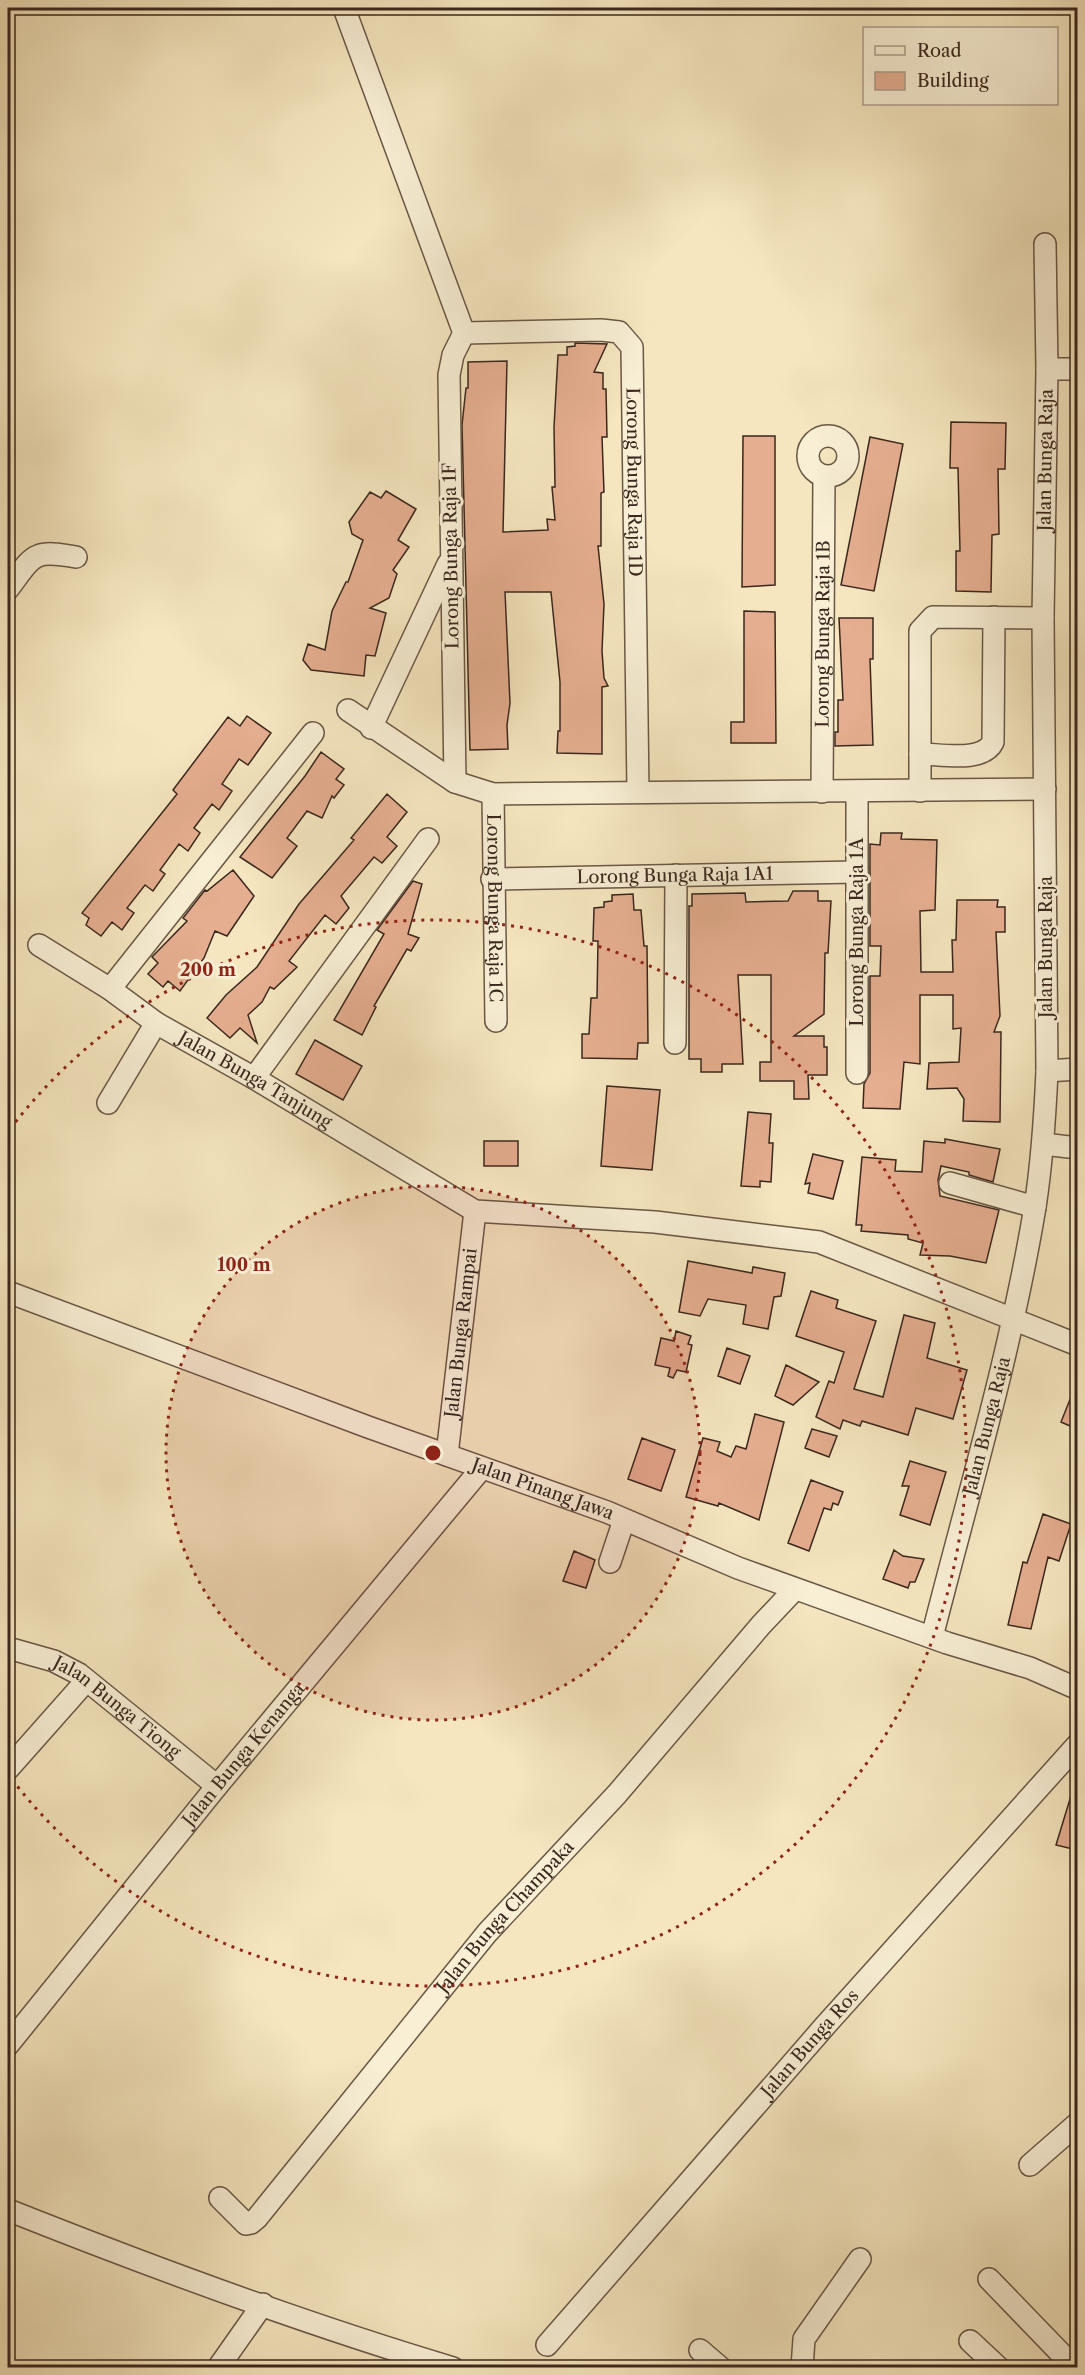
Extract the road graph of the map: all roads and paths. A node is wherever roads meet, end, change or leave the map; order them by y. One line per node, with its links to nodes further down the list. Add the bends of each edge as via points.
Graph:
1 (344, 8): 3 (street)
2 (1045, 244): 4 (street, Jalan Bunga Raja)
3 (464, 333): 8 (street, Lorong Bunga Raja 1F, via 449,375); 20 (street, Lorong Bunga Raja 1D, via 601,330 619,332 632,346)
4 (1047, 369): 5 (street); 11 (street, Jalan Bunga Raja)
5 (1077, 369)
6 (824, 476): 21 (street, Lorong Bunga Raja 1B)
7 (76, 557): 9 (street, via 47,552 30,559)
8 (450, 561): 13 (street); 16 (street, Lorong Bunga Raja 1F)
9 (8, 589)
10 (994, 617): 11 (street); 15 (street, via 933,617 920,631); 15 (street, via 993,742 989,750 980,754)
11 (1043, 618): 17 (street, Jalan Bunga Raja)
12 (348, 710): 13 (street)
13 (371, 728): 16 (street)
14 (313, 733): 28 (street)
15 (920, 754): 19 (street)
16 (455, 782): 22 (street)
17 (1045, 789): 19 (street); 33 (street, Jalan Bunga Raja)
18 (857, 791): 19 (street); 21 (street); 24 (street, Lorong Bunga Raja 1A)
19 (920, 791)
20 (638, 792): 21 (street); 22 (street)
21 (822, 792)
22 (493, 794): 26 (street, Lorong Bunga Raja 1C)
23 (428, 839): 35 (street)
24 (857, 872): 25 (street, Lorong Bunga Raja 1A1); 34 (street, Lorong Bunga Raja 1A)
25 (676, 875): 26 (street, Lorong Bunga Raja 1A1); 31 (street)
26 (492, 879): 29 (street, Lorong Bunga Raja 1C)
27 (39, 945): 28 (street, Jalan Bunga Tanjung)
28 (110, 989): 30 (street, Jalan Bunga Tanjung)
29 (496, 1021)
30 (156, 1023): 35 (street, Jalan Bunga Tanjung); 36 (street)
31 (675, 1043)
32 (1077, 1069): 33 (street)
33 (1047, 1071): 37 (street, Jalan Bunga Raja)
34 (857, 1073)
35 (254, 1078): 41 (street, Jalan Bunga Tanjung)
36 (108, 1103)
37 (1043, 1144): 38 (street); 40 (street, Jalan Bunga Raja)
38 (1077, 1148)
39 (950, 1184): 40 (street)
40 (1035, 1208): 43 (street, Jalan Bunga Raja)
41 (475, 1211): 43 (street, via 655,1222 819,1242); 45 (street, Jalan Bunga Rampai)
42 (8, 1293): 45 (street, Jalan Pinang Jawa)
43 (1013, 1317): 44 (street); 50 (street, Jalan Bunga Raja)
44 (1077, 1345)
45 (447, 1455): 46 (street, Jalan Pinang Jawa)
46 (481, 1469): 47 (street, Jalan Pinang Jawa); 56 (street, Jalan Bunga Kenanga)
47 (624, 1520): 48 (street); 49 (street, Jalan Pinang Jawa)
48 (610, 1562)
49 (795, 1589): 50 (street, Jalan Pinang Jawa); 60 (street, Jalan Bunga Champaka, via 617,1794 487,1933 257,2218 246,2224)
50 (932, 1637): 53 (street, Jalan Pinang Jawa, via 1030,1668)
51 (8, 1648): 52 (street, Jalan Bunga Tiong, via 54,1661)
52 (86, 1680): 55 (street); 56 (street, Jalan Bunga Tiong)
53 (1077, 1689)
54 (1077, 1744): 66 (street, Jalan Bunga Ros)
55 (8, 1768)
56 (217, 1786): 57 (street, Jalan Bunga Kenanga)
57 (8, 2045)
58 (1077, 2123): 59 (street)
59 (1030, 2165)
60 (220, 2198)
61 (8, 2211): 64 (street)
62 (860, 2259): 72 (street, via 804,2339)
63 (989, 2279): 74 (street)
64 (263, 2304): 68 (street); 69 (street)
65 (970, 2341): 73 (street)
66 (547, 2345)
67 (700, 2350): 71 (street)
68 (407, 2361): 70 (street)
69 (218, 2367)
70 (453, 2367)
71 (721, 2367)
72 (802, 2367)
73 (999, 2367)
74 (1075, 2367)

